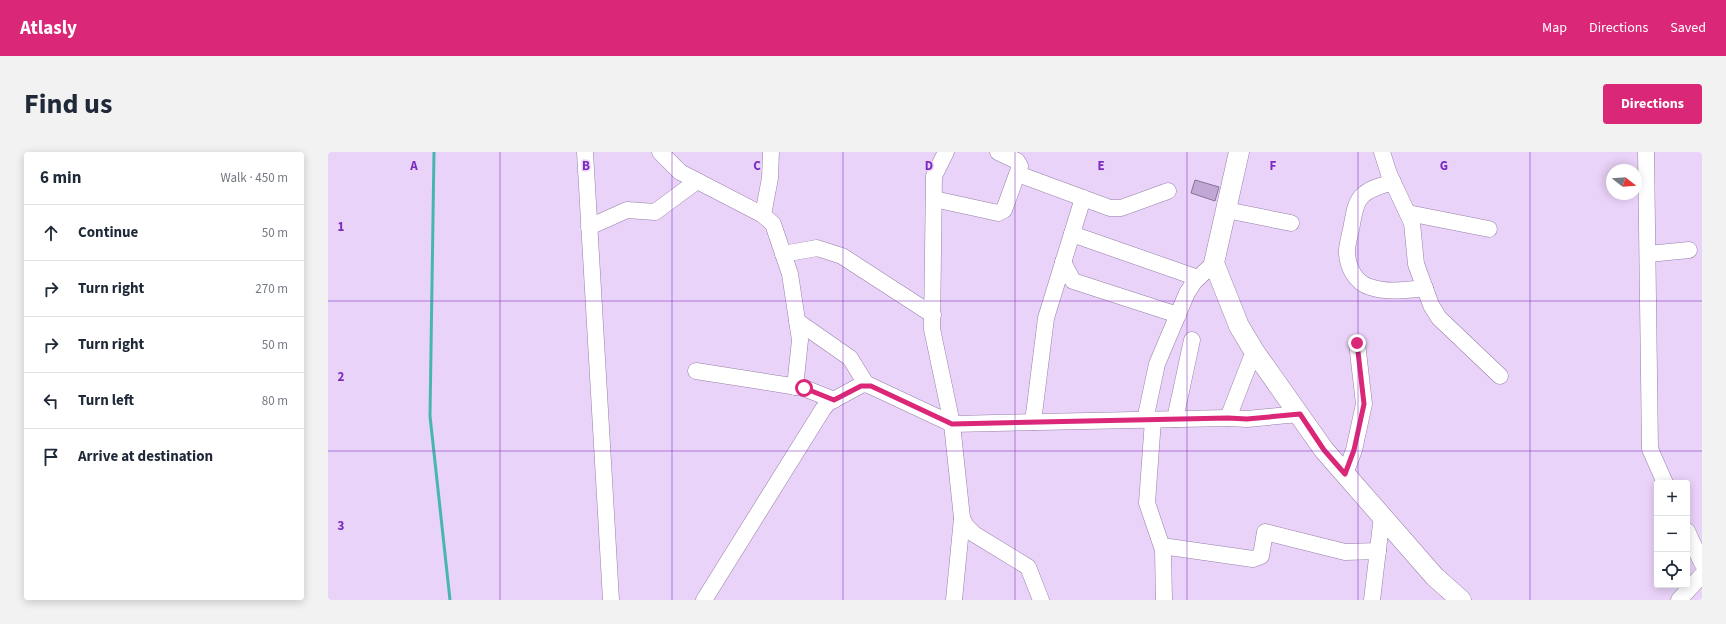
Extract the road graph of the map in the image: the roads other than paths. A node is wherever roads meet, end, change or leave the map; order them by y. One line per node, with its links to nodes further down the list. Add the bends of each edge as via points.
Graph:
1 (585, 152): 19 (street)
2 (660, 152): 10 (street, via 680,172)
3 (771, 152): 17 (street, via 770,178)
4 (946, 152): 14 (street, via 934,176)
5 (998, 152): 9 (street, via 1019,163)
6 (1239, 152): 15 (main road)
7 (1382, 152): 11 (street)
8 (1646, 152): 24 (street)
9 (1018, 174): 13 (street); 14 (street, via 1006,208 998,213)
10 (697, 180): 17 (street); 19 (street, via 655,212 627,210)
11 (1393, 182): 16 (street); 28 (street, via 1369,190 1356,206 1346,254 1350,270 1359,281 1381,290)
12 (1168, 191): 13 (street, via 1116,209)
13 (1083, 198): 21 (street)
14 (934, 199): 29 (street)
15 (1226, 210): 18 (street); 26 (main road)
16 (1408, 213): 20 (street); 28 (street, via 1412,223 1416,264)
17 (763, 215): 23 (street, via 773,224)
18 (1291, 223)
19 (589, 227): 55 (street)
20 (1489, 229)
21 (1072, 234): 25 (street); 27 (street)
22 (1689, 250): 24 (street)
23 (783, 254): 29 (street, via 817,248 842,256); 31 (street, via 790,274)
24 (1648, 254): 47 (street, via 1650,448)
25 (1063, 262): 30 (street, via 1073,281); 44 (street, via 1046,318)
26 (1214, 263): 27 (street); 34 (main road, via 1239,326)
27 (1198, 278): 30 (street, via 1187,293)
28 (1425, 288): 36 (street, via 1439,318)
29 (933, 315): 45 (street, via 932,328)
30 (1178, 315): 43 (street, via 1157,364)
31 (797, 321): 37 (street, via 850,358); 38 (street, via 800,344)
32 (1192, 340): 42 (street)
33 (1357, 343): 46 (street, via 1364,404 1354,450)
34 (1254, 351): 40 (main road); 41 (street)
35 (696, 371): 38 (street)
36 (1500, 376)
37 (866, 384): 39 (street); 45 (street)
38 (795, 387): 39 (street)
39 (834, 400): 56 (street, via 823,409)
40 (1300, 414): 41 (street, via 1247,419); 46 (main road, via 1324,450)
41 (1228, 418): 42 (street)
42 (1175, 419): 43 (street)
43 (1149, 420): 44 (street); 51 (street, via 1147,503)
44 (1033, 422): 45 (street)
45 (952, 424): 49 (street)
46 (1345, 474): 48 (main road)
47 (1664, 480)
48 (1382, 516): 52 (street); 61 (main road, via 1435,577)
49 (962, 518): 57 (street); 58 (street, via 974,534 1028,567)
50 (1690, 537): 53 (street)
51 (1162, 546): 52 (street, via 1254,559 1261,556 1265,532 1345,552); 59 (street)
52 (1378, 551): 60 (street)
53 (1702, 563)
54 (1702, 575): 62 (street)
55 (611, 600)
56 (704, 600)
57 (954, 600)
58 (1041, 600)
59 (1164, 600)
60 (1372, 600)
61 (1461, 600)
62 (1680, 600)

